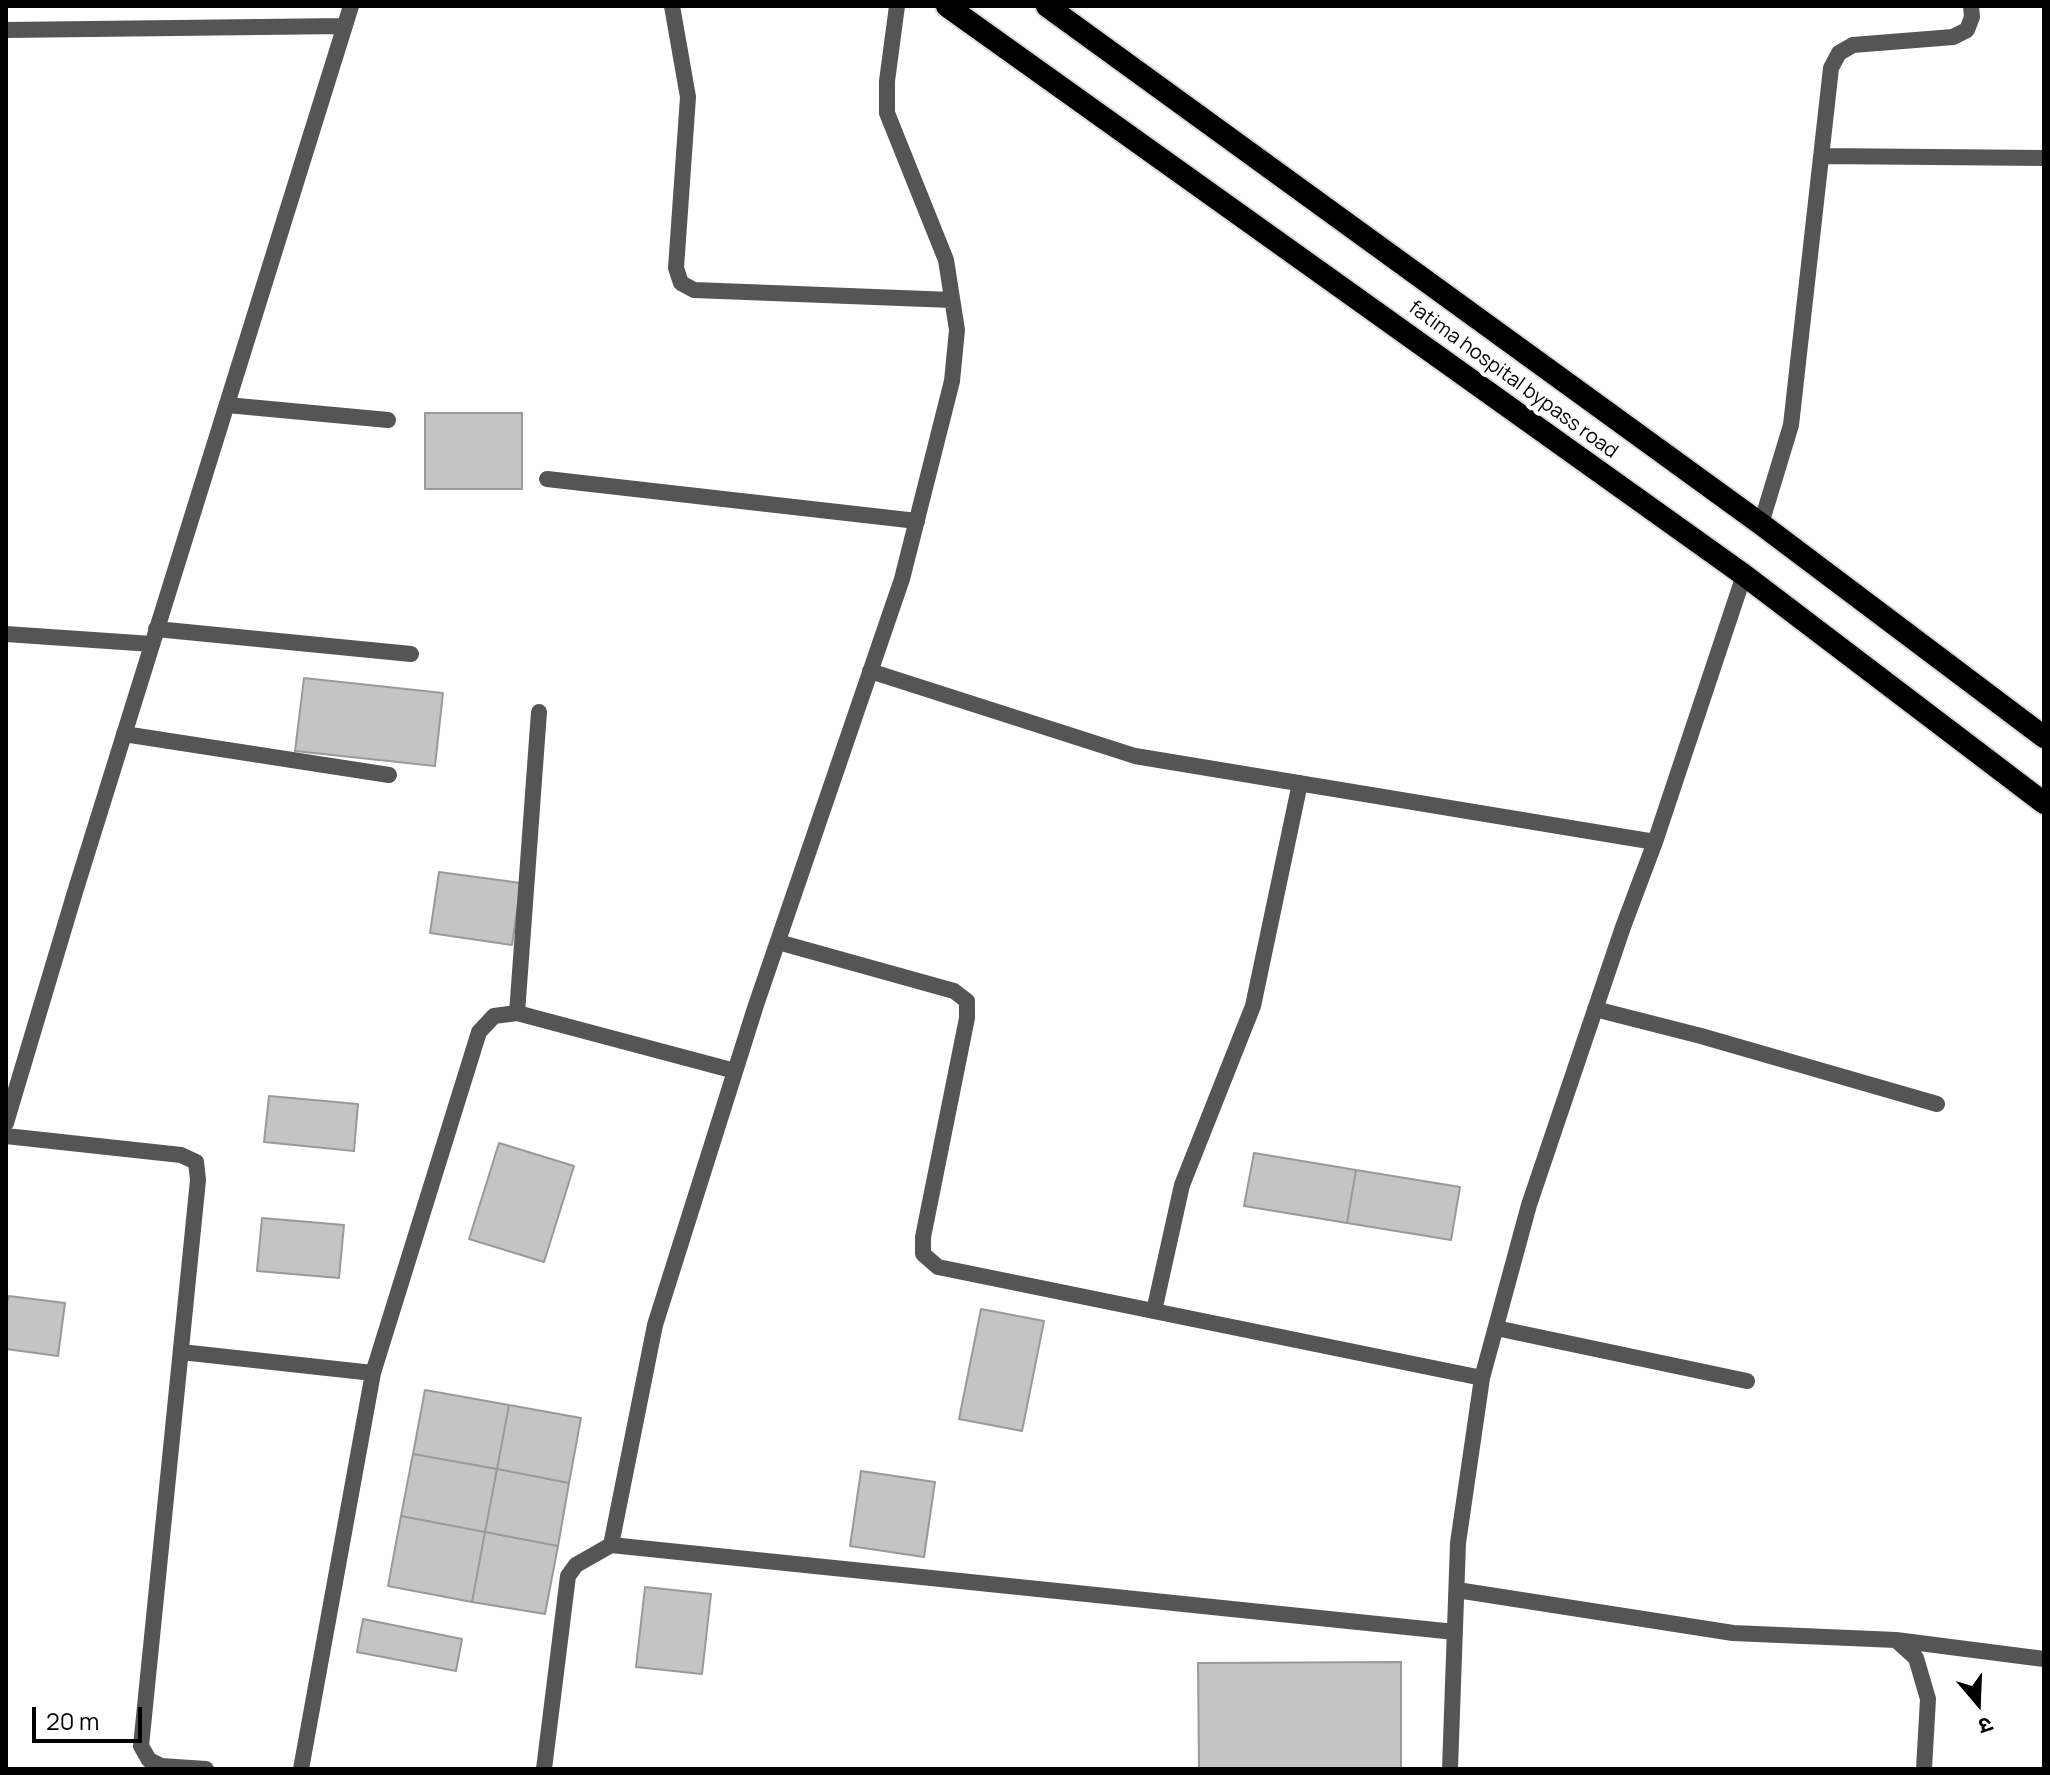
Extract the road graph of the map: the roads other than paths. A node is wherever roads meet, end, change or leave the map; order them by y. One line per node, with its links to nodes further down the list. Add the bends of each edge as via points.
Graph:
1 (351, 6): 7 (street)
2 (672, 6): 11 (street, via 688,97 676,268 681,283 694,290)
3 (897, 6): 11 (street, via 887,113 946,260)
4 (947, 6): 17 (highway, fatima hospital bypass road)
5 (1047, 6): 16 (highway, fatima hospital bypass road)
6 (1971, 6): 9 (street, via 1967,30 1953,37 1853,45 1839,53 1831,68)
7 (344, 26): 8 (street); 12 (street)
8 (6, 30)
9 (1821, 156): 10 (street); 16 (street, via 1791,425)
10 (2044, 158)
11 (952, 300): 15 (street, via 957,330 952,381)
12 (227, 405): 13 (street); 19 (street)
13 (388, 420)
14 (547, 479): 15 (street)
15 (917, 521): 21 (street)
16 (1761, 524): 24 (highway, fatima hospital bypass road)
17 (1744, 575): 27 (highway, fatima hospital bypass road); 28 (street)
18 (6, 634): 19 (street)
19 (154, 636): 20 (street); 23 (street)
20 (411, 654)
21 (870, 671): 26 (street, via 1135,756); 29 (street)
22 (539, 712): 31 (street)
23 (124, 734): 25 (street); 34 (street)
24 (2044, 737)
25 (389, 775)
26 (1300, 783): 28 (street); 36 (street, via 1253,1006 1182,1185)
27 (2044, 803)
28 (1655, 842): 30 (street)
29 (778, 942): 32 (street); 36 (street, via 954,991 967,1001 923,1254 938,1267)
30 (1595, 1009): 33 (street); 37 (street, via 1529,1205)
31 (517, 1013): 32 (street); 39 (street, via 494,1016 479,1032)
32 (735, 1071): 42 (street, via 655,1325)
33 (1937, 1104)
34 (6, 1123)
35 (6, 1136): 38 (street, via 181,1155 196,1162)
36 (1154, 1311): 40 (street)
37 (1496, 1328): 40 (street); 41 (street)
38 (181, 1352): 39 (street); 47 (street, via 141,1746 149,1760 161,1766)
39 (373, 1373): 48 (street)
40 (1482, 1378): 43 (street, via 1458,1543)
41 (1747, 1381)
42 (611, 1545): 44 (street); 49 (street, via 576,1565 568,1576)
43 (1457, 1590): 44 (street); 45 (street, via 1733,1633)
44 (1455, 1632): 50 (street)
45 (1896, 1640): 46 (street); 51 (street, via 1916,1658 1928,1699)
46 (2044, 1659)
47 (206, 1769)
48 (301, 1769)
49 (544, 1769)
50 (1450, 1769)
51 (1924, 1769)

